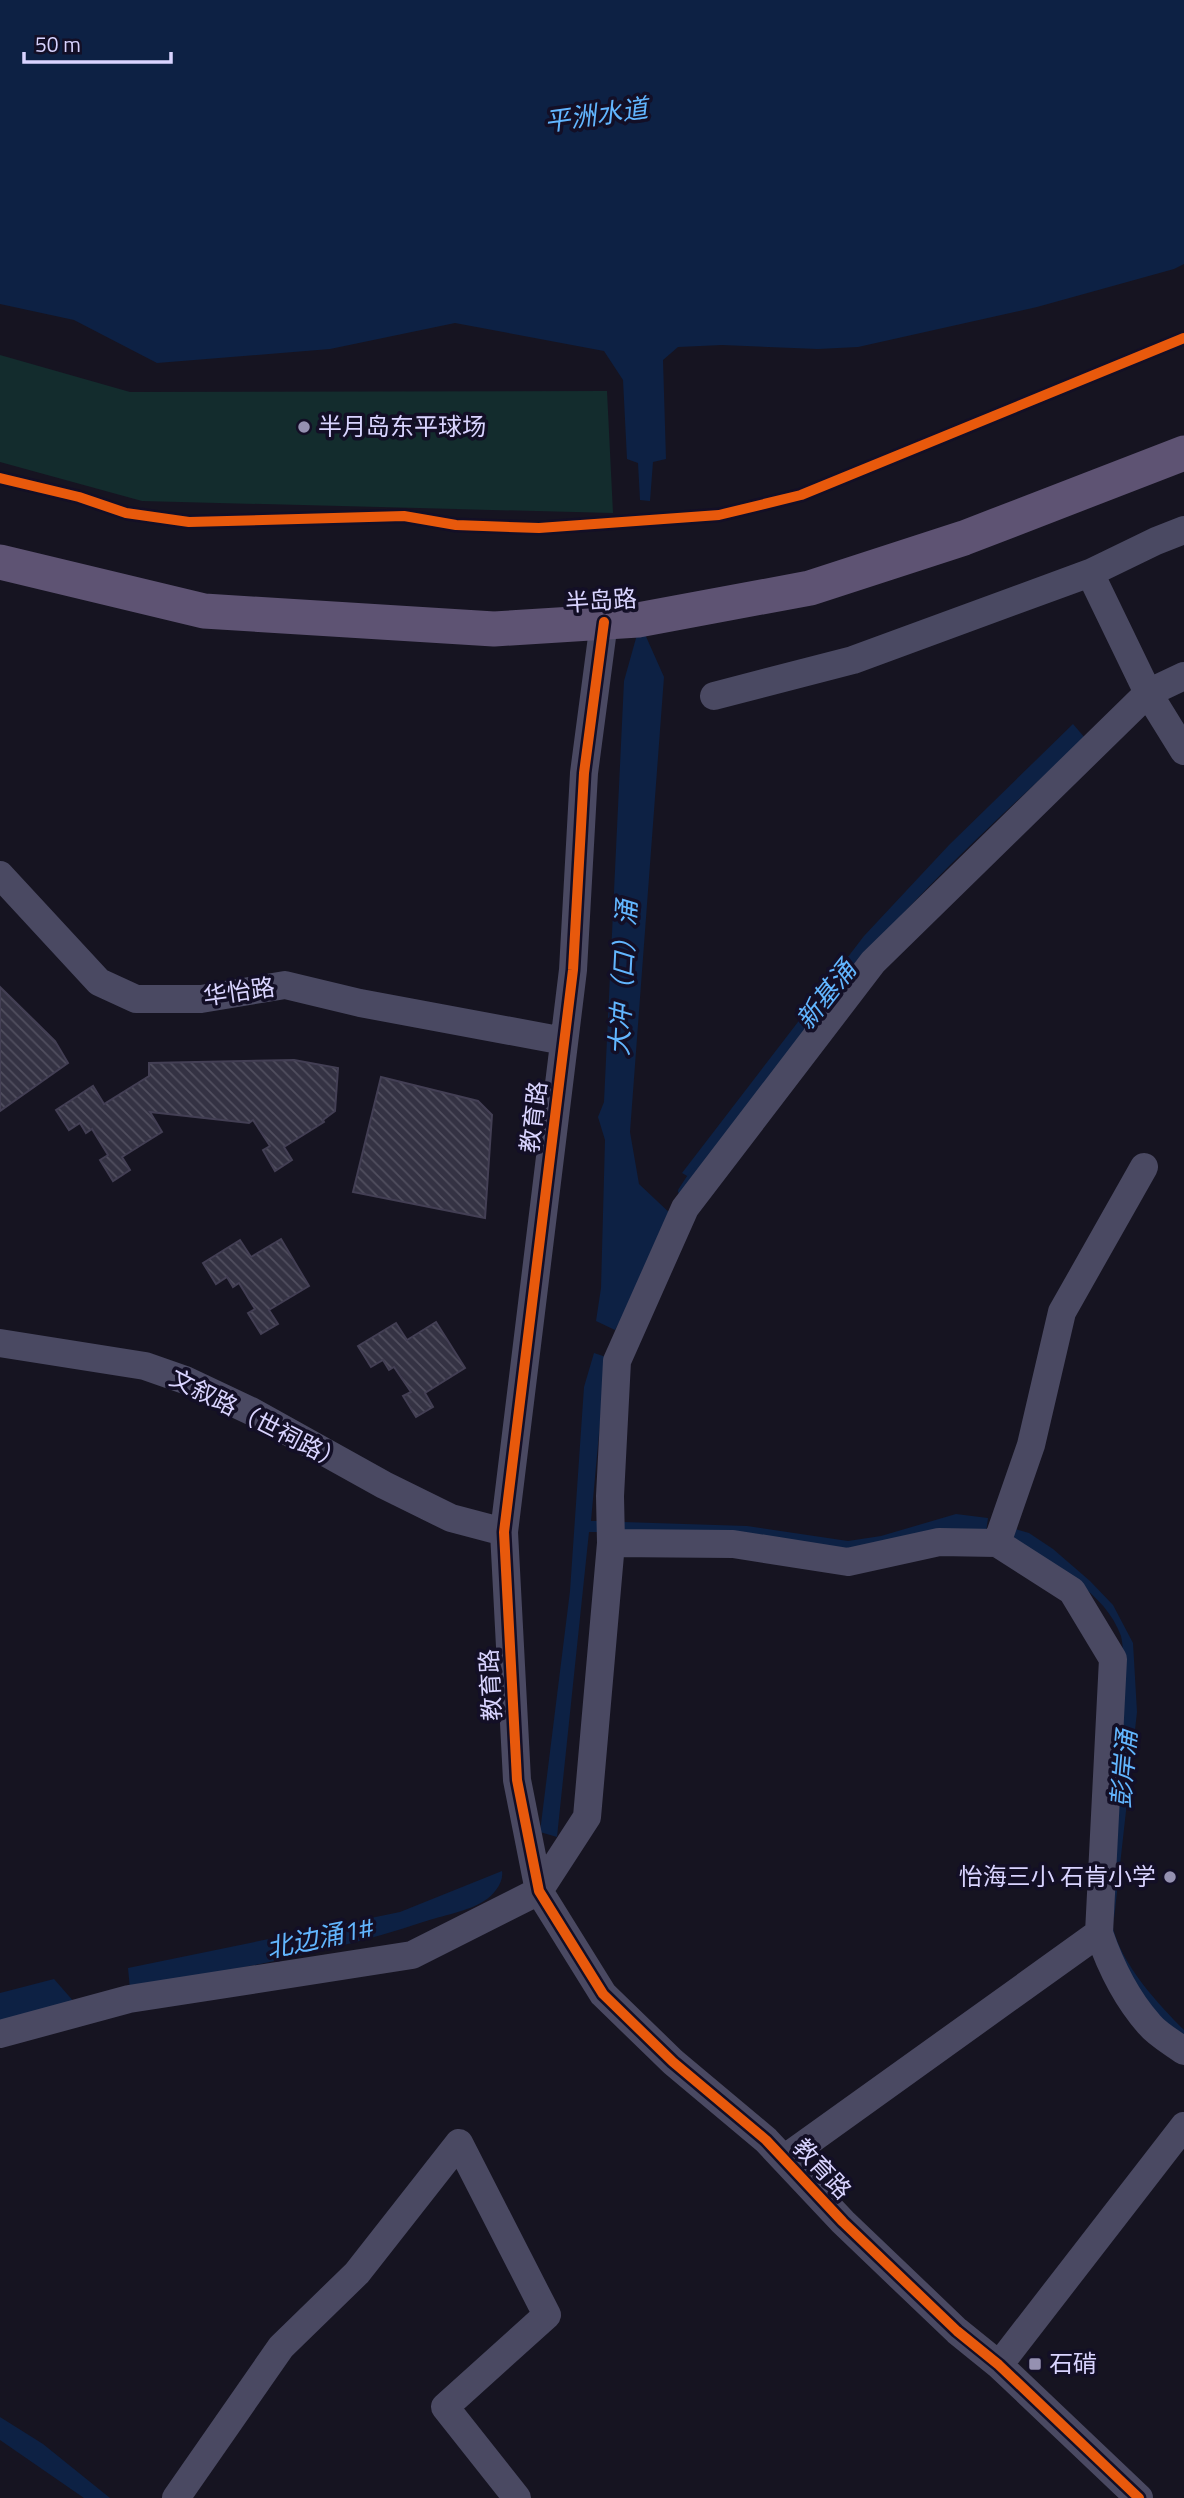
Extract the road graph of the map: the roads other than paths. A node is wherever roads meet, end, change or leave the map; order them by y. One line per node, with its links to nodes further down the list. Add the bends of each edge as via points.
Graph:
1 (1184, 430): 4 (main road, 半岛路, via 956,515 804,564 635,596 494,605 208,587)
2 (1184, 453): 7 (main road, 半岛路, via 964,538 810,588 638,620)
3 (1184, 530): 6 (street)
4 (0, 537)
5 (0, 562): 7 (main road, 半岛路, via 204,611 494,629)
6 (1090, 573): 9 (street); 10 (street, via 853,660)
7 (604, 622): 13 (street, 教育路, via 584,773 573,970)
8 (1184, 676): 9 (street)
9 (1148, 692): 11 (street); 17 (street, via 873,962 685,1208 617,1361)
10 (714, 696)
11 (1184, 751)
12 (0, 875): 13 (street, 华怡路, via 99,982 136,999 201,999 285,985)
13 (564, 1041): 16 (street, 教育路)
14 (1144, 1167): 18 (street, via 1062,1312 1031,1445)
15 (0, 1343): 16 (street, 文叙路（世祠路）, via 145,1366 185,1380 452,1518)
16 (504, 1532): 19 (street, 教育路, via 517,1780)
17 (611, 1543): 18 (street, via 733,1544 848,1562 939,1542); 19 (street, via 587,1817)
18 (997, 1543): 20 (street, via 1072,1591 1113,1659)
19 (539, 1891): 21 (street, via 412,1955 130,1999); 24 (street, 教育路, via 603,1994)
20 (1099, 1933): 22 (street, via 1108,1960 1150,2026); 24 (street)
21 (0, 2034)
22 (1184, 2051)
23 (1184, 2126): 25 (street)
24 (785, 2159): 25 (street, 教育路, via 843,2222)
25 (999, 2365): 28 (street, 教育路)
26 (176, 2498): 27 (street, via 281,2347 357,2273 459,2143 547,2315 445,2407)
27 (517, 2498)
28 (1139, 2498)

